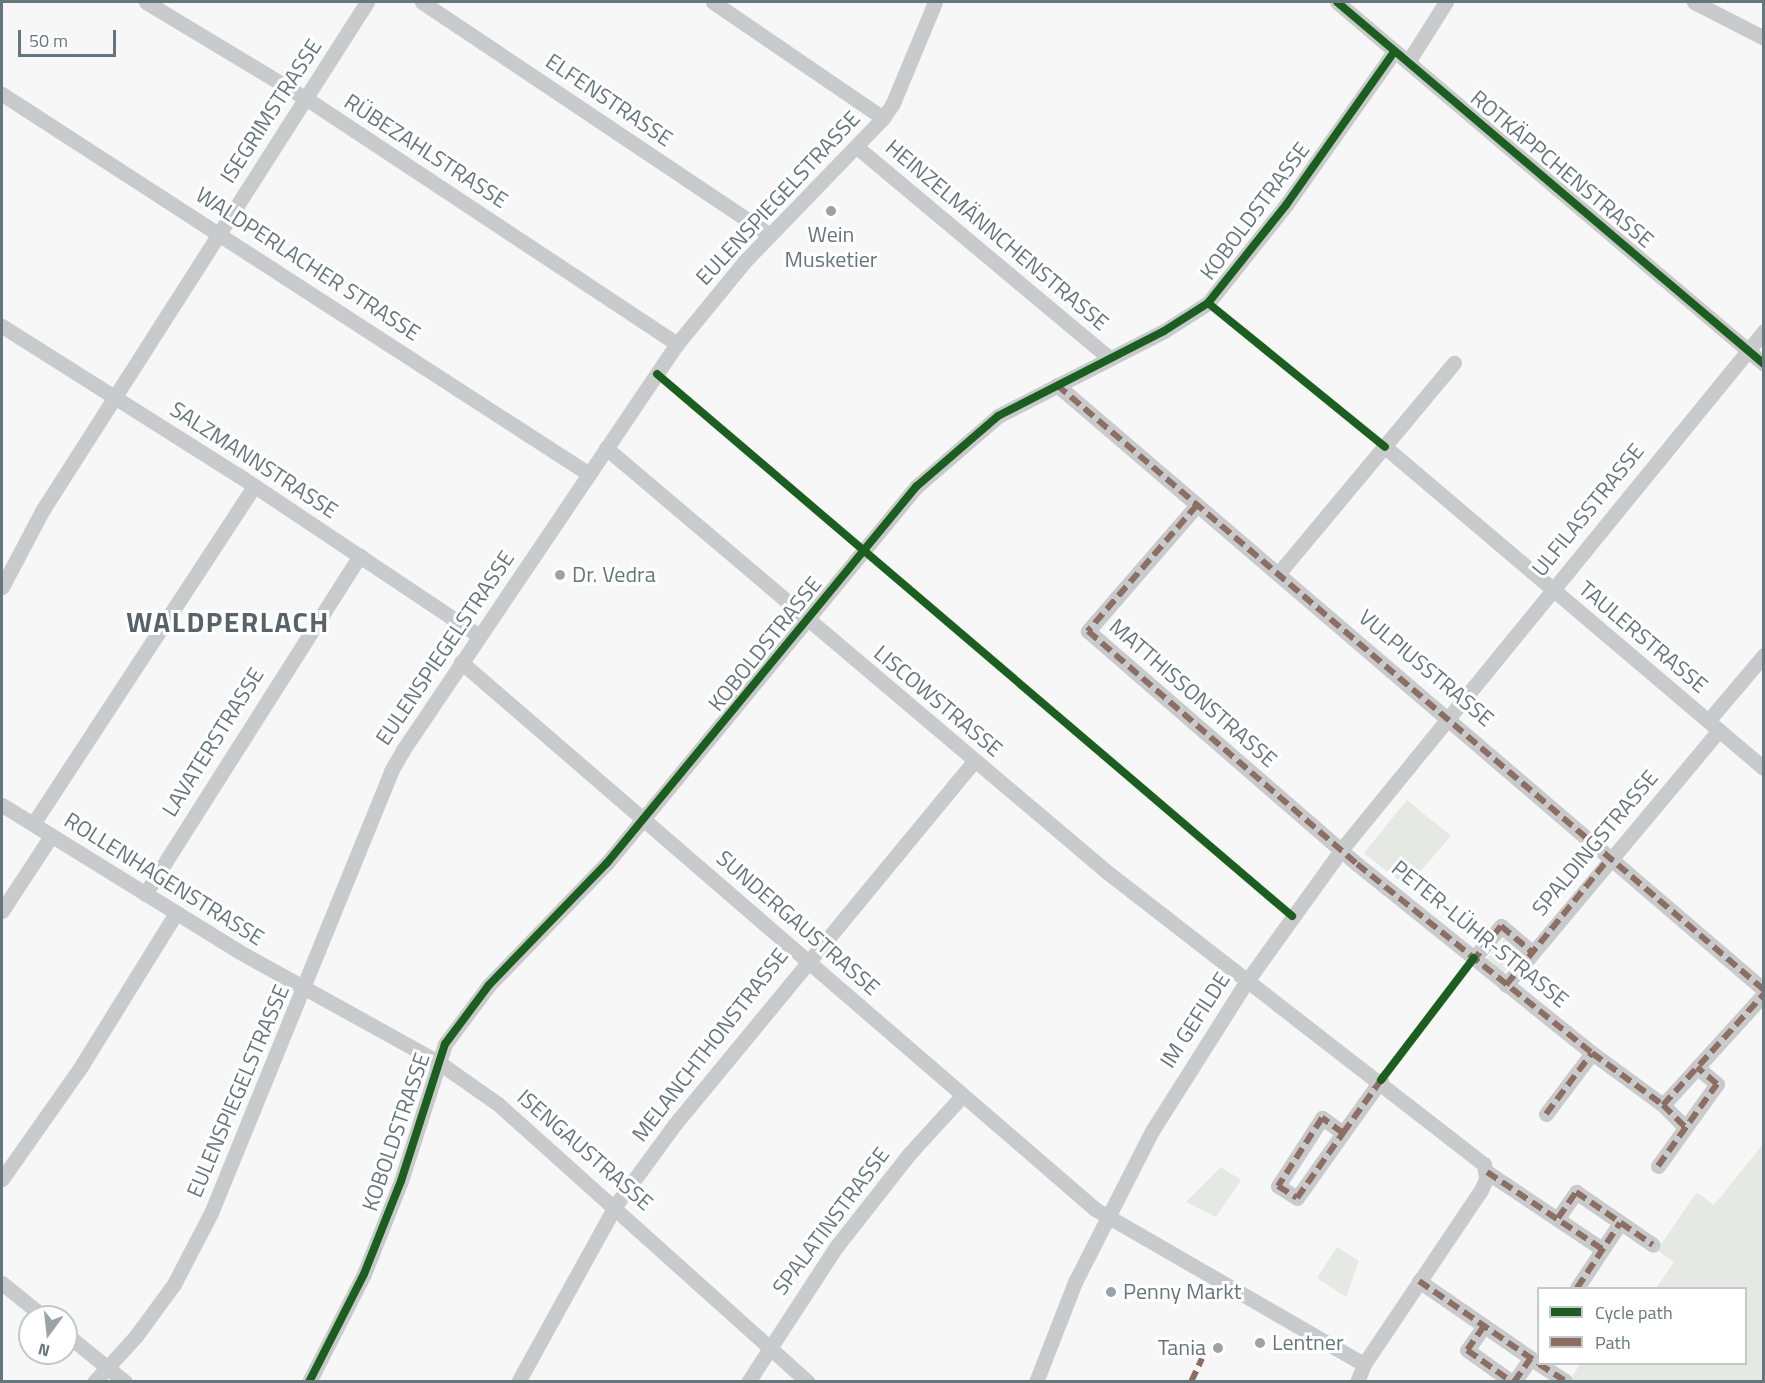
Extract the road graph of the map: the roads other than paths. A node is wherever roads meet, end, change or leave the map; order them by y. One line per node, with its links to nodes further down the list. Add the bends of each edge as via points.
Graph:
1 (146, 2): 13 (street, RÜBEZAHLSTRASSE)
2 (367, 2): 13 (street, ISEGRIMSTRASSE)
3 (422, 2): 17 (street, ELFENSTRASSE)
4 (934, 2): 14 (street, EULENSPIEGELSTRASSE, via 893,103)
5 (1337, 2): 10 (street, ROTKÄPPCHENSTRASSE)
6 (1446, 2): 11 (street)
7 (1694, 2): 9 (street)
8 (719, 3): 14 (street)
9 (1764, 38)
10 (1394, 51): 11 (street, ROTKÄPPCHENSTRASSE); 22 (street, KOBOLDSTRASSE, via 1286,205 1208,303 1164,331)
11 (1408, 62): 21 (street, ROTKÄPPCHENSTRASSE)
12 (2, 94): 16 (street, WALDPERLACHER STRASSE)
13 (307, 99): 16 (street, ISEGRIMSTRASSE); 20 (street, RÜBEZAHLSTRASSE)
14 (883, 118): 15 (street, EULENSPIEGELSTRASSE)
15 (858, 148): 17 (street, EULENSPIEGELSTRASSE); 22 (street, HEINZELMÄNNCHENSTRASSE)
16 (219, 233): 26 (street, ISEGRIMSTRASSE); 29 (street, WALDPERLACHER STRASSE)
17 (770, 235): 20 (street, EULENSPIEGELSTRASSE)
18 (3, 331): 26 (street, SALZMANNSTRASSE)
19 (1764, 331): 21 (street, ULFILASSTRASSE)
20 (677, 344): 28 (street, EULENSPIEGELSTRASSE)
21 (1747, 350): 24 (street, ROTKÄPPCHENSTRASSE); 35 (street, ULFILASSTRASSE)
22 (1108, 357): 25 (street, KOBOLDSTRASSE)
23 (1455, 363): 27 (street)
24 (1764, 364)
25 (1057, 384): 31 (street, VULPIUSSTRASSE); 36 (street, KOBOLDSTRASSE, via 998,416 932,472)
26 (116, 396): 30 (street, SALZMANNSTRASSE); 34 (street, ISEGRIMSTRASSE, via 42,511)
27 (1385, 447): 33 (street); 35 (street, TAULERSTRASSE)
28 (606, 448): 29 (street, EULENSPIEGELSTRASSE); 36 (street, LISCOWSTRASSE)
29 (589, 474): 37 (street, EULENSPIEGELSTRASSE)
30 (254, 486): 32 (street, SALZMANNSTRASSE); 46 (street)
31 (1197, 505): 33 (street, VULPIUSSTRASSE); 48 (street, MATTHISSONSTRASSE, via 1088,631)
32 (360, 555): 37 (street, SALZMANNSTRASSE); 50 (street, LAVATERSTRASSE)
33 (1278, 574): 40 (street, VULPIUSSTRASSE)
34 (2, 587)
35 (1553, 590): 40 (street, ULFILASSTRASSE); 41 (street, TAULERSTRASSE)
36 (807, 621): 42 (street, LISCOWSTRASSE); 45 (street, KOBOLDSTRASSE)
37 (479, 636): 39 (street, EULENSPIEGELSTRASSE)
38 (1764, 655): 41 (street, SPALDINGSTRASSE)
39 (461, 662): 45 (street, SUNDERGAUSTRASSE); 58 (street, EULENSPIEGELSTRASSE, via 391,771)
40 (1448, 718): 48 (street, IM GEFILDE); 49 (street, VULPIUSSTRASSE)
41 (1714, 726): 43 (street, TAULERSTRASSE); 49 (street, SPALDINGSTRASSE)
42 (974, 761): 55 (street, MELANCHTHONSTRASSE); 56 (street, LISCOWSTRASSE)
43 (1764, 768)
44 (2, 805): 46 (street, ROLLENHAGENSTRASSE)
45 (644, 819): 55 (street, SUNDERGAUSTRASSE); 61 (street, KOBOLDSTRASSE, via 489,985 445,1044)
46 (33, 824): 47 (street, ROLLENHAGENSTRASSE)
47 (51, 836): 50 (street, ROLLENHAGENSTRASSE); 51 (street)
48 (1341, 850): 54 (street, PETER-LÜHR-STRASSE); 56 (street, IM GEFILDE)
49 (1611, 856): 53 (street, SPALDINGSTRASSE); 59 (street, VULPIUSSTRASSE)
50 (145, 894): 52 (street, ROLLENHAGENSTRASSE)
51 (2, 911)
52 (176, 913): 58 (street, ROLLENHAGENSTRASSE); 71 (street, via 80,1068)
53 (1532, 952): 54 (street, via 1501,926); 57 (street, SPALDINGSTRASSE)
54 (1474, 958): 57 (street, PETER-LÜHR-STRASSE)
55 (806, 961): 64 (street, SUNDERGAUSTRASSE); 72 (street, MELANCHTHONSTRASSE, via 675,1124)
56 (1247, 981): 63 (street, LISCOWSTRASSE); 73 (street, IM GEFILDE, via 1152,1131)
57 (1506, 985): 60 (street, PETER-LÜHR-STRASSE)
58 (304, 990): 61 (street, ISENGAUSTRASSE); 88 (street, EULENSPIEGELSTRASSE, via 211,1213 185,1264 136,1336)
59 (1764, 992): 62 (street)
60 (1592, 1053): 65 (street, PETER-LÜHR-STRASSE); 66 (street)
61 (438, 1062): 72 (street, ISENGAUSTRASSE, via 498,1104); 92 (street, KOBOLDSTRASSE, via 400,1181 368,1264)
62 (1697, 1067): 65 (street); 67 (street, via 1717,1084)
63 (1381, 1080): 68 (street); 70 (street, LISCOWSTRASSE, via 1479,1157)
64 (962, 1096): 73 (street, SUNDERGAUSTRASSE); 84 (street, SPALATINSTRASSE, via 910,1153 836,1246)
65 (1663, 1106): 67 (street, PETER-LÜHR-STRASSE)
66 (1546, 1114)
67 (1685, 1127): 69 (street)
68 (1343, 1133): 68 (street, via 1297,1198 1278,1186 1322,1118)
69 (1658, 1166)
70 (1487, 1172): 74 (street, LISCOWSTRASSE); 78 (street, via 1481,1190)
71 (2, 1179)
72 (615, 1206): 84 (street, ISENGAUSTRASSE); 93 (street, MELANCHTHONSTRASSE)
73 (1107, 1216): 86 (street, SUNDERGAUSTRASSE); 96 (street, IM GEFILDE, via 1059,1317)
74 (1558, 1218): 75 (street, via 1576,1192); 77 (street, LISCOWSTRASSE)
75 (1620, 1223): 76 (street); 77 (street)
76 (1653, 1245)
77 (1602, 1249): 80 (street)
78 (1419, 1281): 82 (street); 86 (street)
79 (2, 1283): 81 (street)
80 (1578, 1287)
81 (29, 1305)
82 (1484, 1326): 85 (street); 98 (street, via 1467,1350)
83 (78, 1344): 88 (street)
84 (769, 1347): 94 (street, SPALATINSTRASSE); 95 (street, ISENGAUSTRASSE)
85 (1536, 1362): 98 (street)
86 (1364, 1365): 97 (street)
87 (1541, 1365): 89 (street)
88 (107, 1367): 90 (street, EULENSPIEGELSTRASSE); 91 (street)
89 (1565, 1381)
90 (94, 1382)
91 (125, 1382)
92 (309, 1382)
93 (518, 1382)
94 (748, 1382)
95 (808, 1382)
96 (1036, 1382)
97 (1357, 1382)
98 (1513, 1382)

